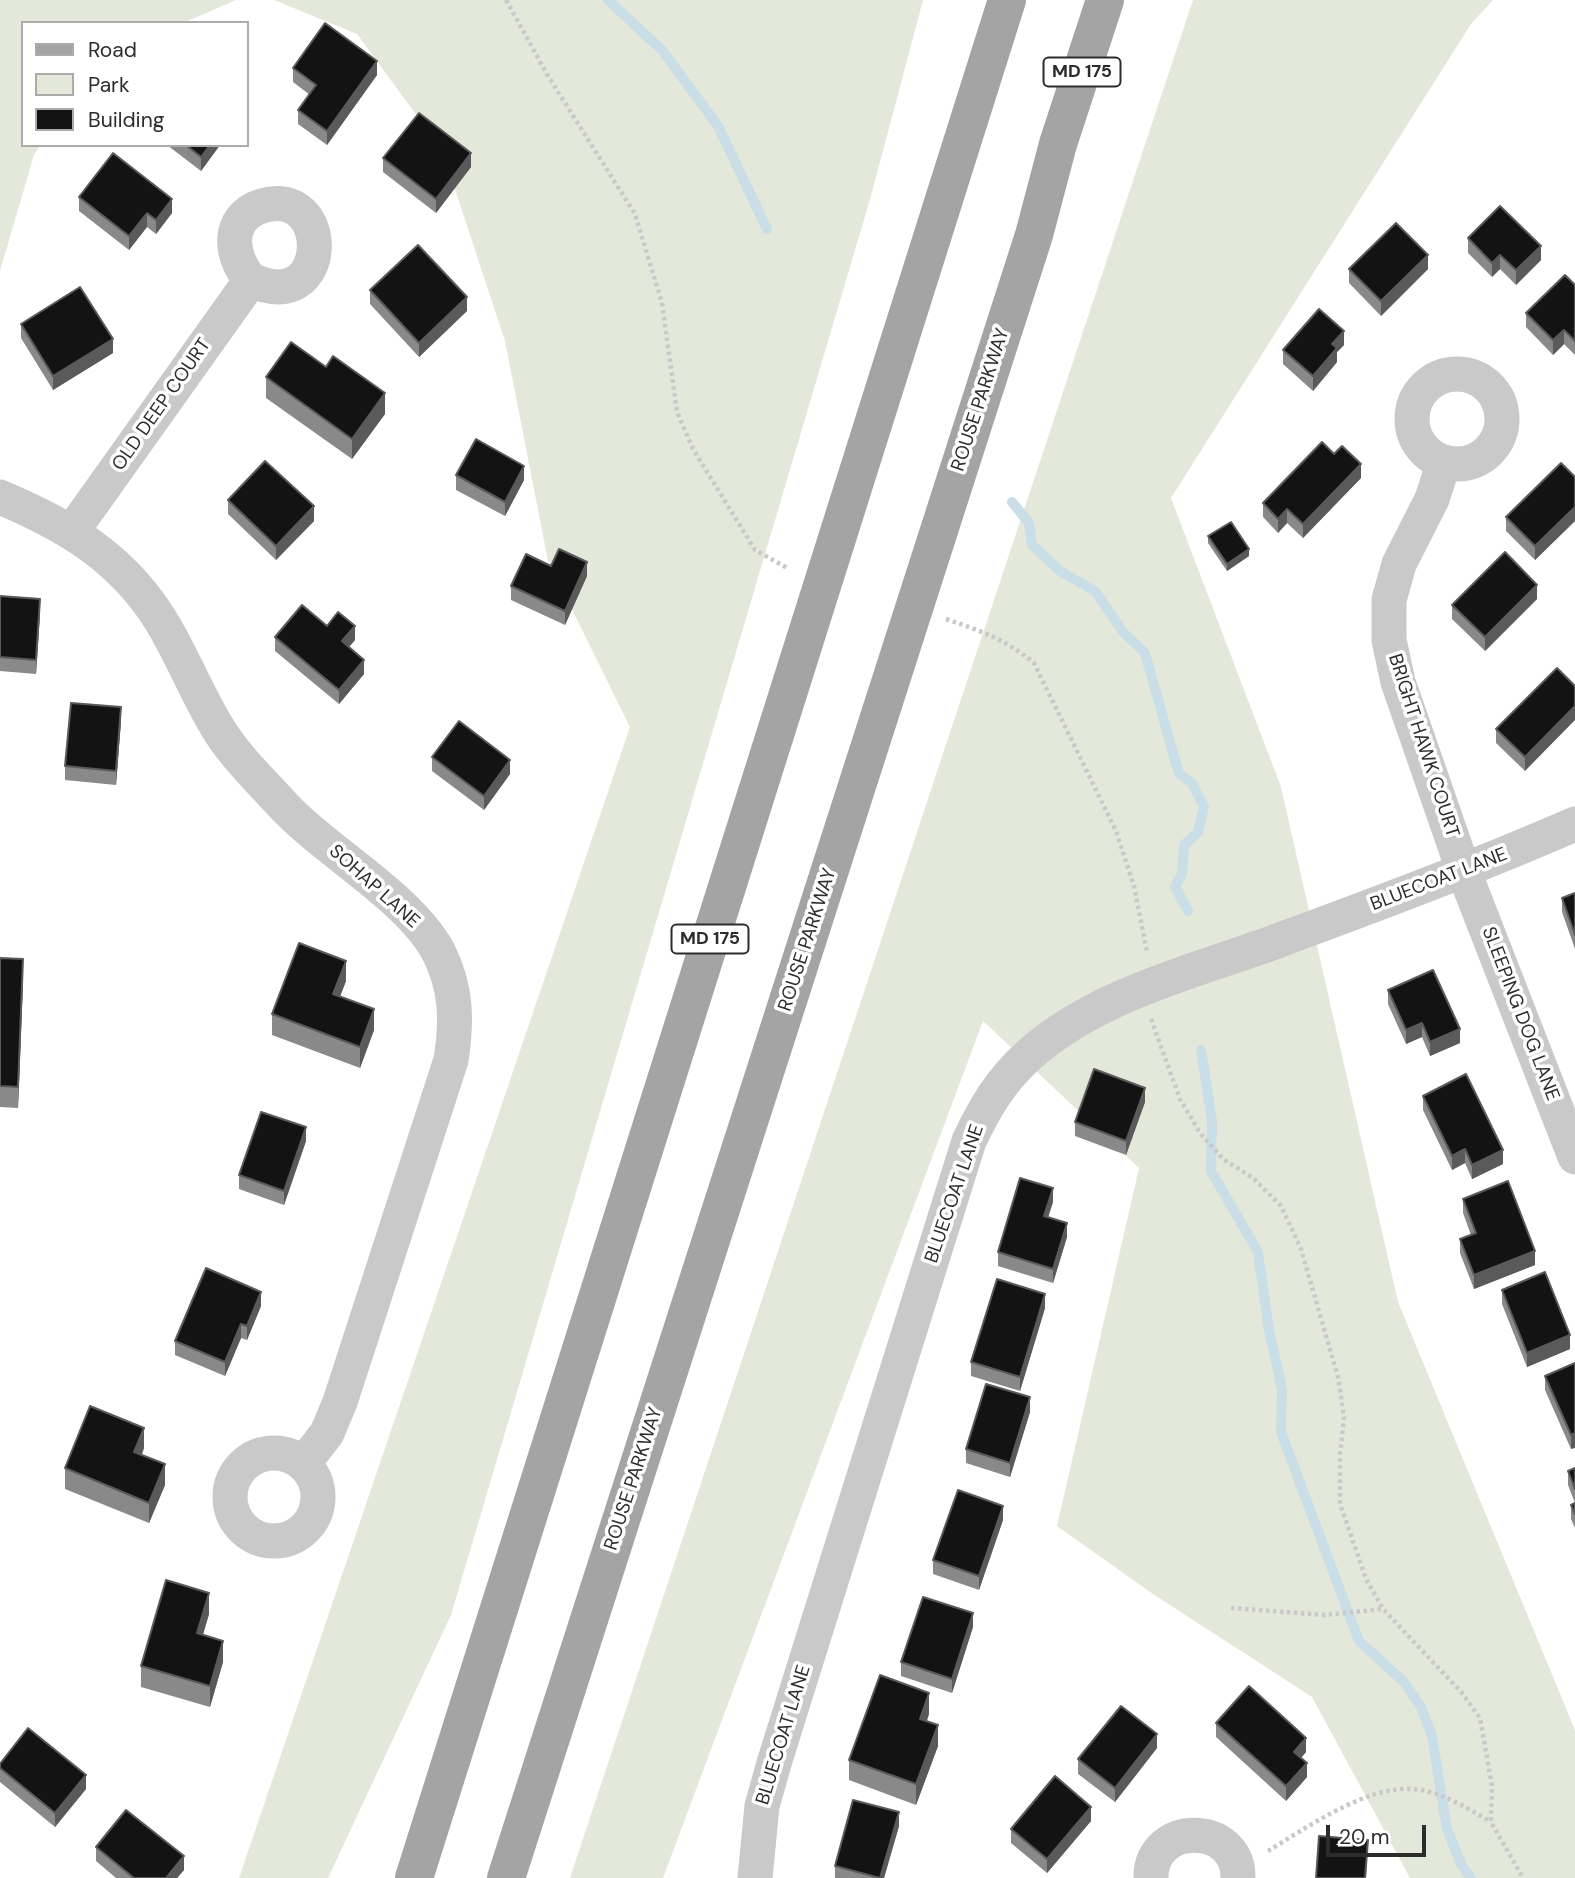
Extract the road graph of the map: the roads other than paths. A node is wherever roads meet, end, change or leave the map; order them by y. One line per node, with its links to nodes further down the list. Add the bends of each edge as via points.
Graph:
1 (981, 0): 4 (main road)
2 (1007, 0): 4 (main road, MD 175)
3 (1105, 0): 15 (main road, ROUSE PARKWAY / MD 175)
4 (921, 274): 14 (main road, MD 175)
5 (251, 280): 8 (street, OLD DEEP COURT)
6 (1444, 462): 10 (street, BRIGHT HAWK COURT, via 1432,499 1399,564 1389,600 1389,640 1398,682)
7 (0, 496): 8 (street, SOHAP LANE)
8 (73, 530): 12 (street, SOHAP LANE, via 149,603 229,746 283,806 415,922 437,951 450,985 457,1020 451,1060 340,1402 327,1433)
9 (1575, 824): 10 (street, BLUECOAT LANE)
10 (1464, 872): 11 (street, SLEEPING DOG LANE); 16 (street, BLUECOAT LANE, via 1094,1010 1031,1053 987,1103 970,1141 775,1760 762,1806)
11 (1575, 1157)
12 (303, 1464)
13 (1238, 1874): 17 (street, via 1225,1846 1214,1838 1186,1834 1162,1848)
14 (414, 1878)
15 (506, 1878)
16 (755, 1878)
17 (1151, 1878)

